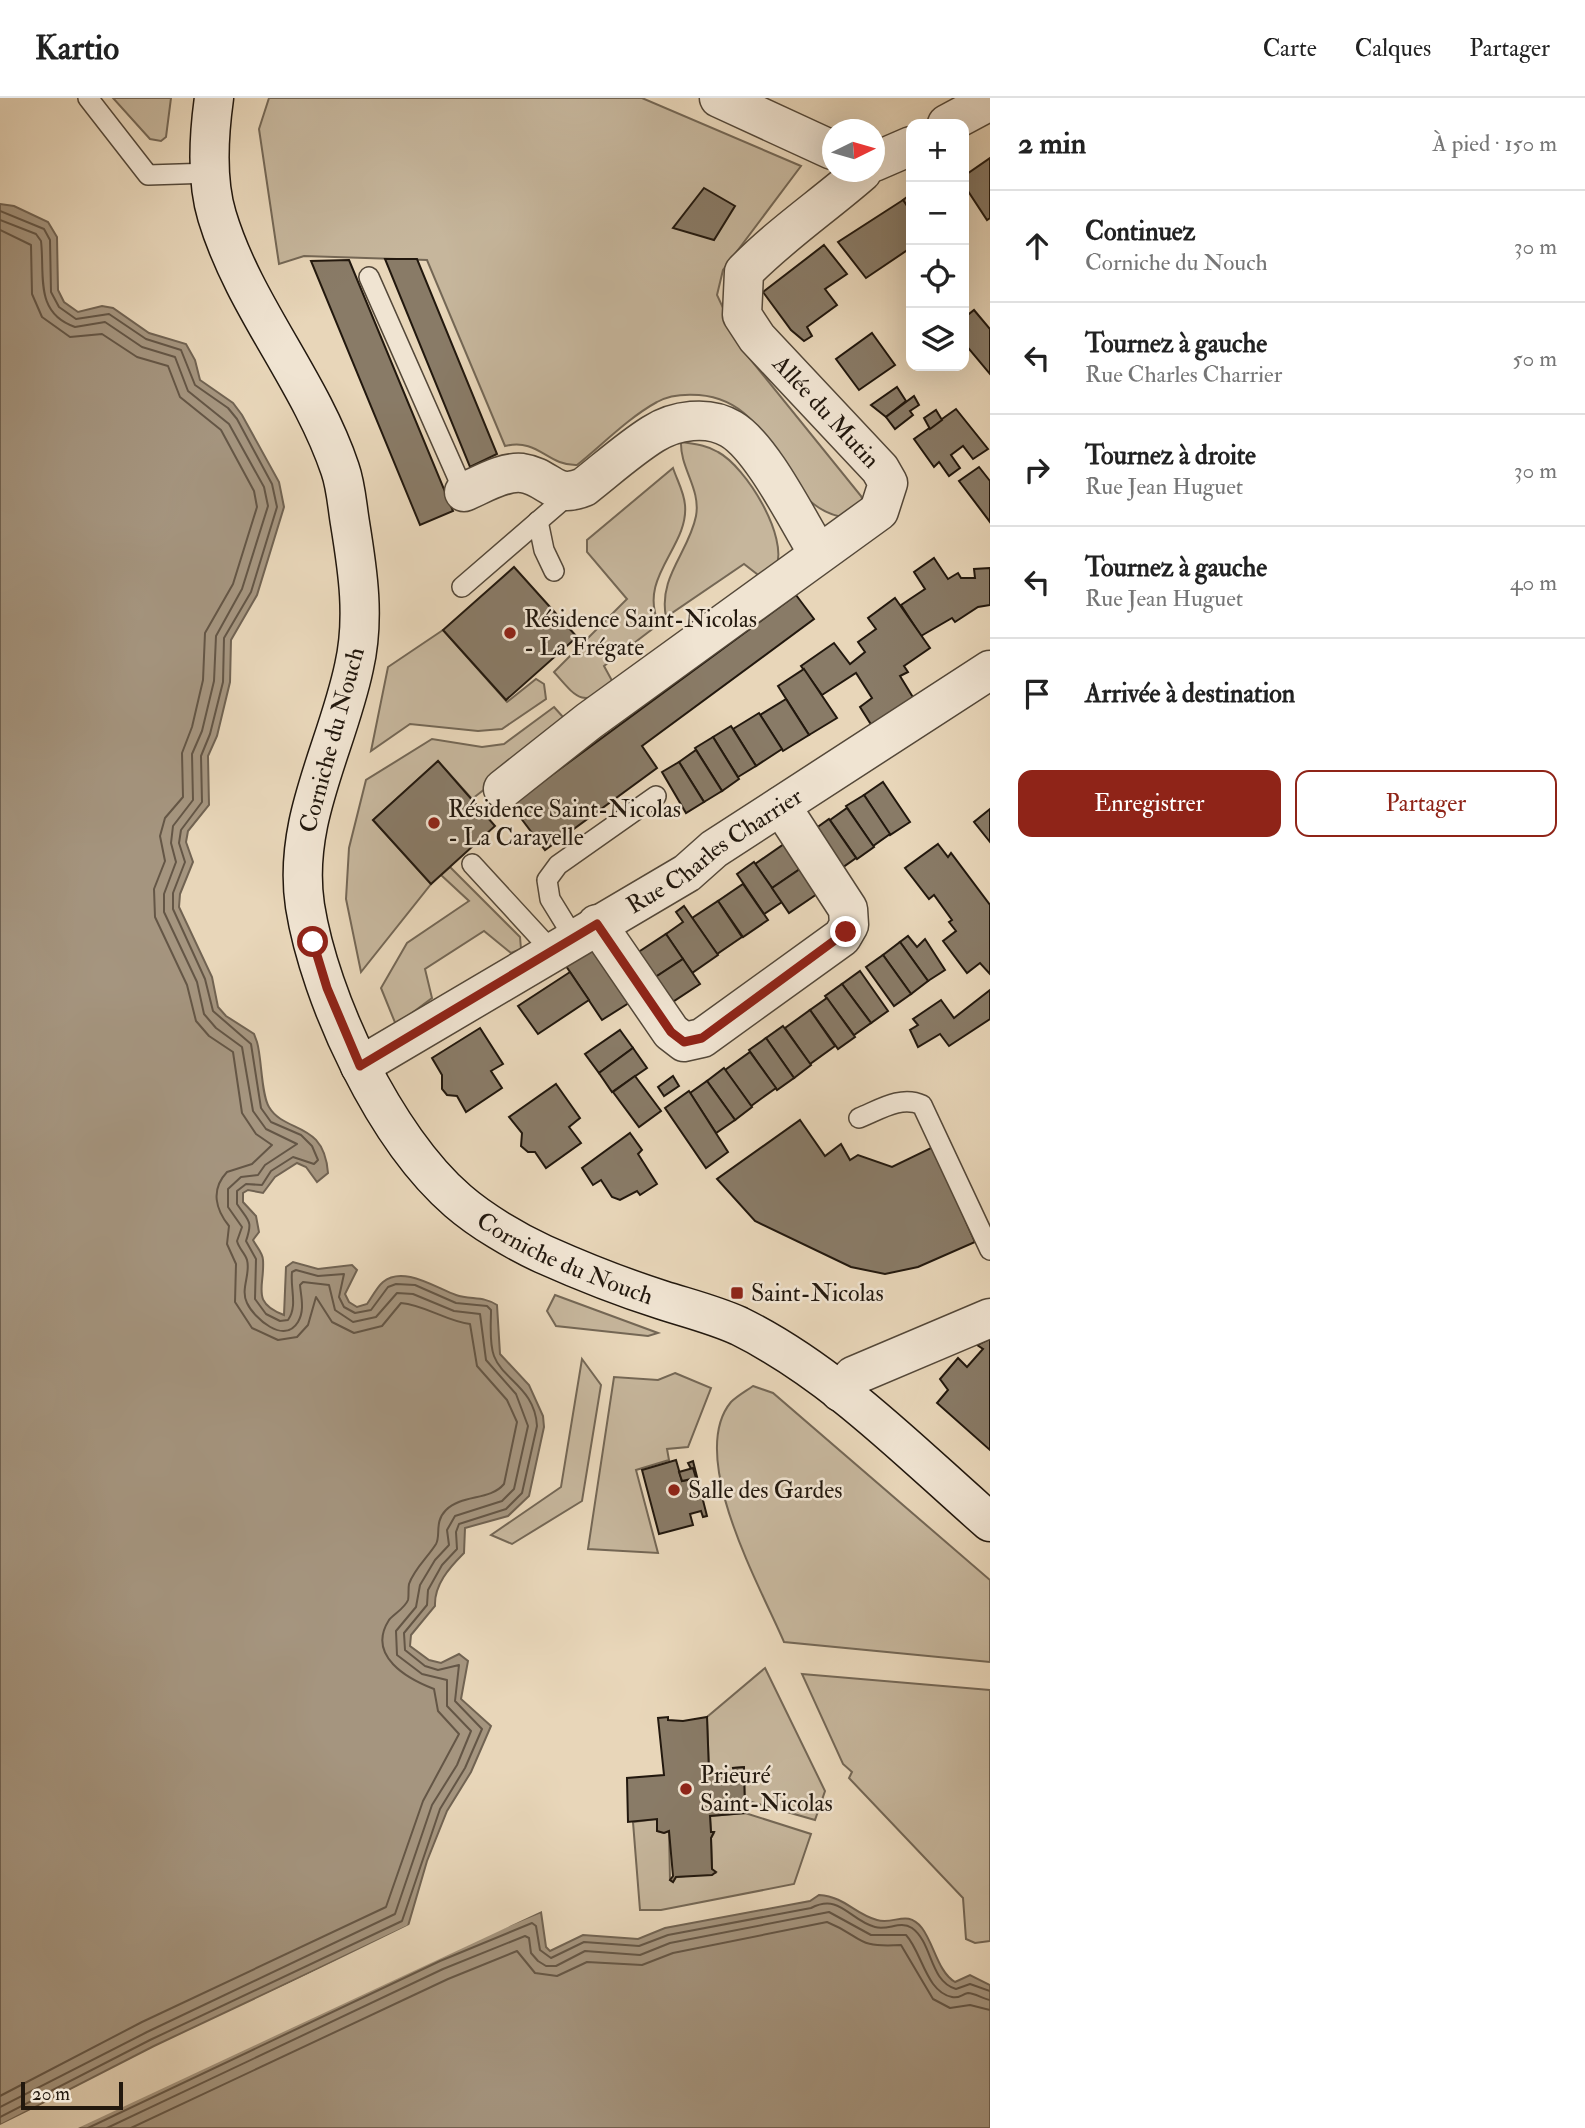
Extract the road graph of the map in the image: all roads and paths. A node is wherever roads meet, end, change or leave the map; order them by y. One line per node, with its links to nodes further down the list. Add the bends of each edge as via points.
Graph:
1 (88, 98): 9 (lane, via 148,174)
2 (214, 98): 9 (street, Corniche du Nouch)
3 (719, 98): 6 (street)
4 (990, 101): 5 (street)
5 (956, 119)
6 (822, 145)
7 (906, 148): 8 (street)
8 (885, 157)
9 (211, 173): 24 (street, Corniche du Nouch, via 216,212 236,265 342,474 362,610 354,668 306,825 302,871 313,942)
10 (851, 182): 15 (street, Allée du Mutin, via 771,244 744,272 742,315 757,338 888,483 879,511)
11 (369, 277): 12 (lane)
12 (464, 492): 13 (street, via 507,474 522,473 560,492)
13 (572, 492): 14 (lane); 15 (street, via 654,433 682,421 704,421 731,429 759,457)
14 (538, 521): 16 (lane); 17 (lane)
15 (818, 553): 19 (street, Allée du Mutin)
16 (554, 570)
17 (462, 587)
18 (990, 670): 21 (street, Rue Charles Charrier)
19 (503, 789)
20 (656, 796): 23 (lane, via 558,865 547,880 550,899)
21 (781, 807): 23 (street, Rue Charles Charrier, via 714,849 687,873); 23 (street, via 848,909 849,925 842,937 702,1038 684,1042 671,1032)
22 (472, 864): 23 (lane)
23 (575, 938): 24 (street, Rue Charles Charrier)
24 (360, 1066): 28 (street, Corniche du Nouch, via 420,1160 458,1202 538,1252 737,1325 807,1366)
25 (859, 1118): 26 (lane, via 899,1101 922,1105)
26 (990, 1250)
27 (990, 1318): 28 (street, via 853,1376)
28 (840, 1392): 29 (street, Corniche du Nouch)
29 (990, 1522)

